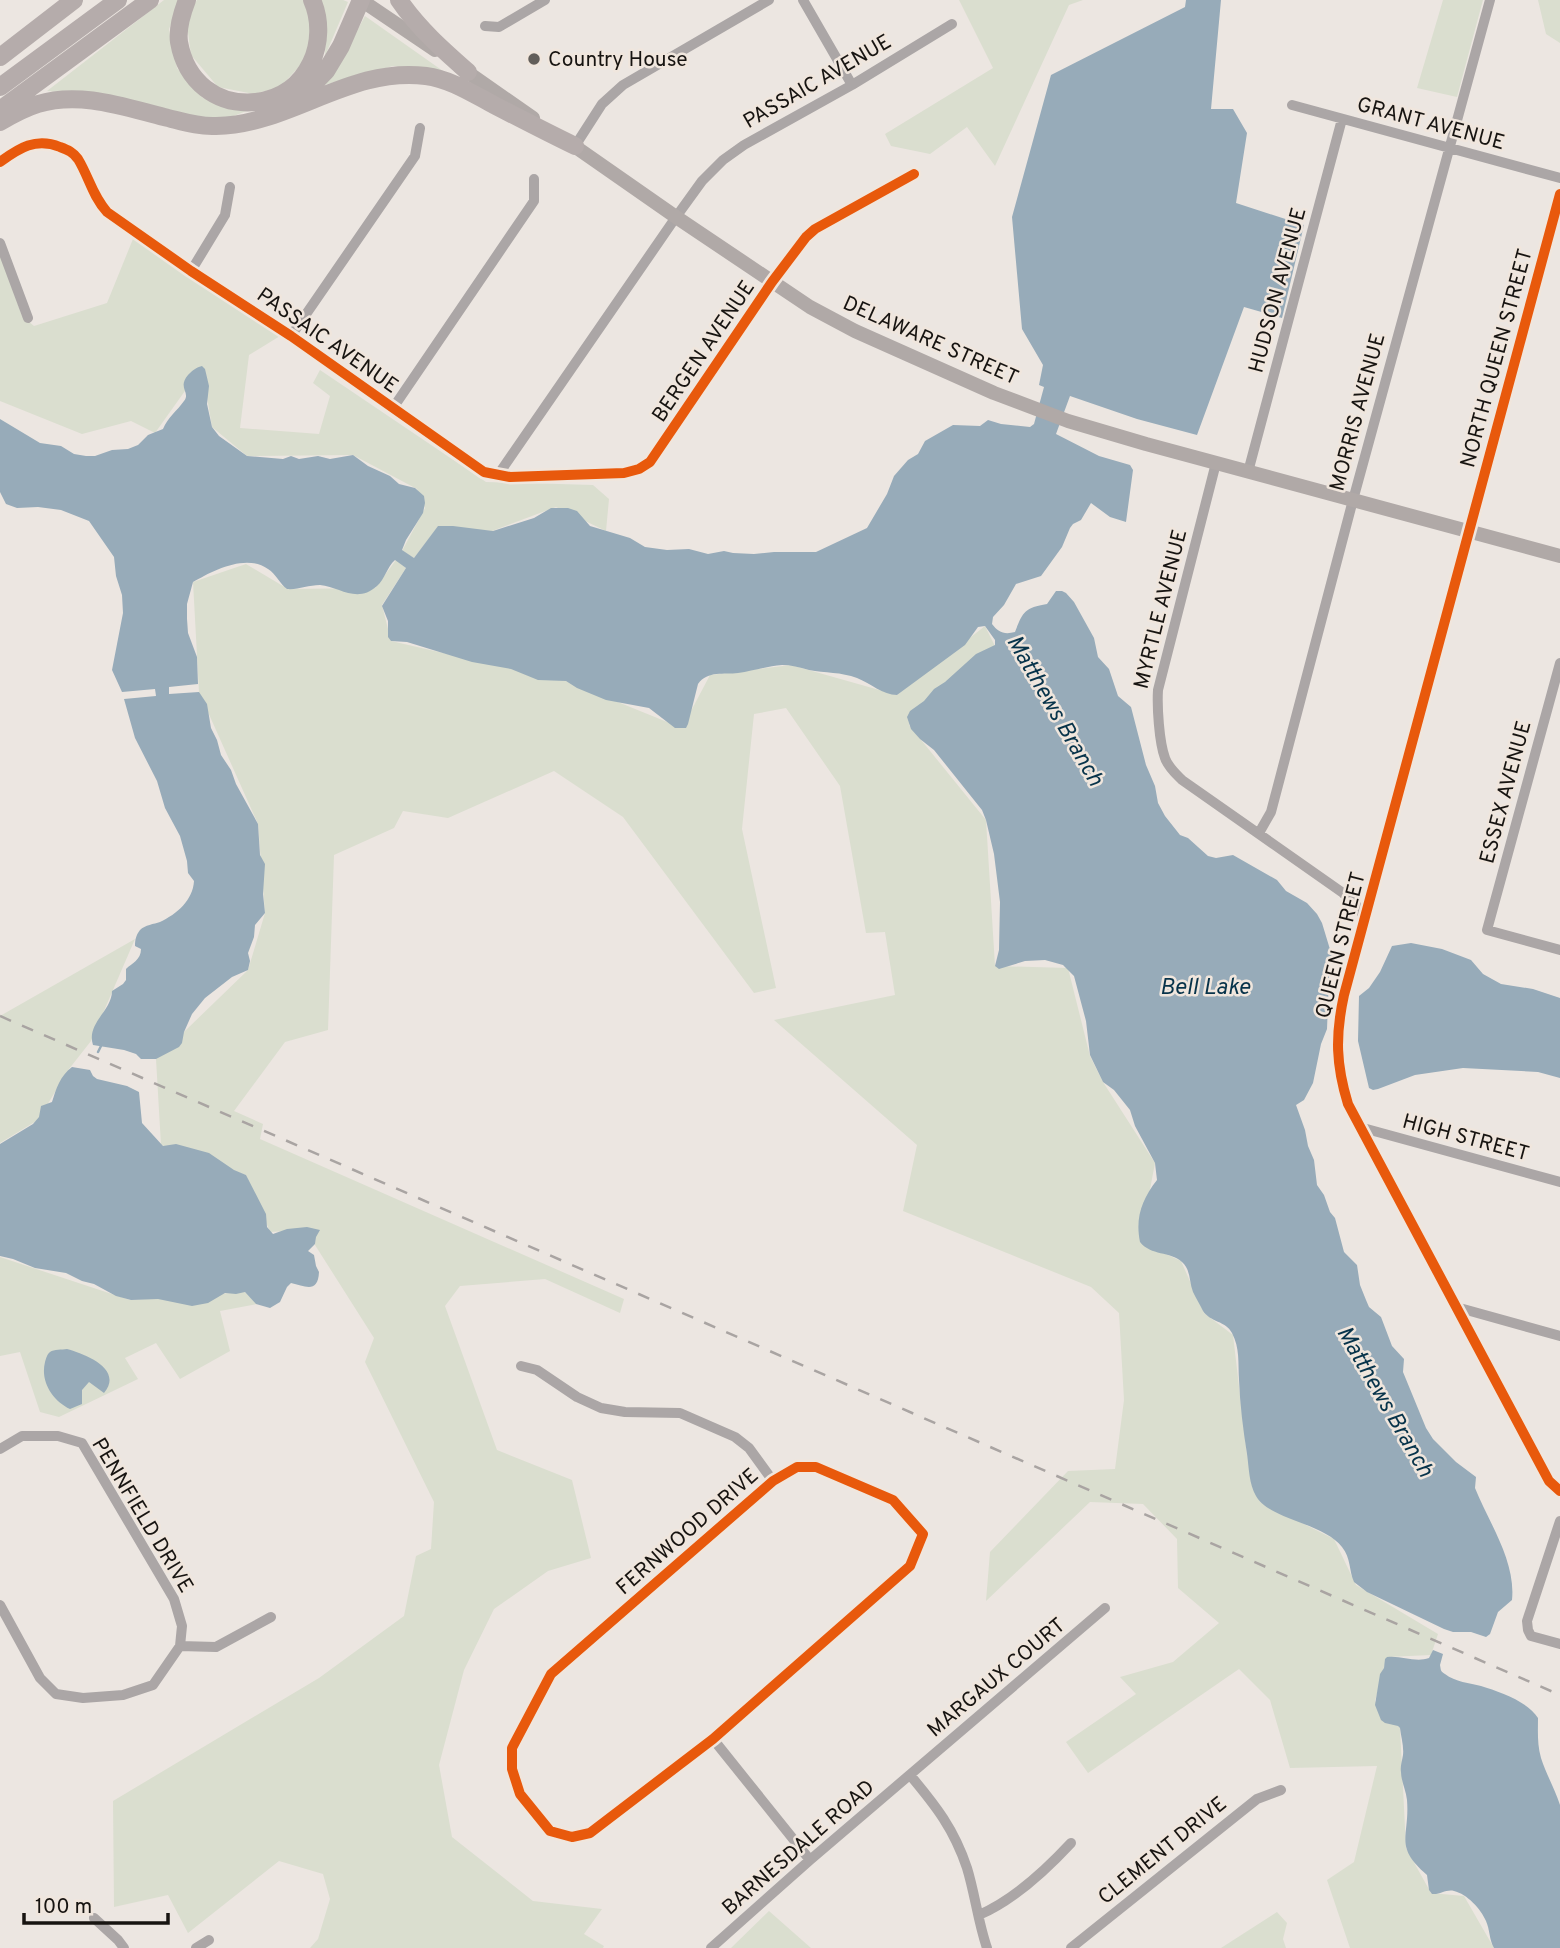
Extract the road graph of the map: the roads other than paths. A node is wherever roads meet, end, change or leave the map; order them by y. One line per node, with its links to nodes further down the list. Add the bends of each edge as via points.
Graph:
1 (74, 0): 12 (highway)
2 (118, 0): 19 (highway)
3 (150, 0): 22 (highway)
4 (187, 0): 5 (highway, via 179,41 186,64 209,92 243,103 279,97 306,72 319,35)
5 (312, 0)
6 (361, 0): 17 (main road, DELAWARE STREET); 21 (highway, via 326,71)
7 (399, 0): 17 (highway, via 431,39)
8 (545, 0): 14 (street, via 499,27)
9 (769, 0): 26 (street, via 623,85 602,104)
10 (803, 0): 18 (street)
11 (1490, 0): 27 (street, MORRIS AVENUE)
12 (55, 15): 15 (highway); 16 (highway)
13 (953, 24): 18 (street, PASSAIC AVENUE)
14 (485, 26)
15 (0, 44)
16 (0, 57)
17 (468, 72): 26 (main road, DELAWARE STREET)
18 (852, 85): 34 (street, PASSAIC AVENUE, via 723,160)
19 (0, 87)
20 (1292, 105): 23 (street, GRANT AVENUE)
21 (290, 108): 24 (highway, via 249,122 213,127 69,99 39,103); 26 (highway, via 375,77 429,76)
22 (0, 110)
23 (1342, 119): 27 (street, GRANT AVENUE); 42 (street, HUDSON AVENUE)
24 (0, 122)
25 (420, 128): 39 (street, via 415,156)
26 (575, 146): 34 (main road, DELAWARE STREET)
27 (1448, 147): 30 (street, GRANT AVENUE); 44 (street, MORRIS AVENUE)
28 (0, 162): 36 (street, PASSAIC AVENUE, via 37,143 71,151 107,212)
29 (914, 174): 37 (street, BERGEN AVENUE, via 815,229)
30 (1560, 178)
31 (534, 180): 40 (street, via 534,201)
32 (230, 187): 36 (street, via 225,215)
33 (1560, 194): 45 (street, NORTH QUEEN STREET)
34 (676, 217): 37 (main road, DELAWARE STREET); 43 (street, PASSAIC AVENUE)
35 (0, 243): 38 (street)
36 (191, 271): 39 (street, PASSAIC AVENUE)
37 (772, 282): 41 (main road, DELAWARE STREET, via 855,331 969,383 1068,421); 43 (street, BERGEN AVENUE, via 650,462 624,473)
38 (29, 318)
39 (291, 336): 40 (street, PASSAIC AVENUE)
40 (393, 408): 43 (street, PASSAIC AVENUE, via 485,472)
41 (1216, 463): 42 (main road, DELAWARE STREET); 48 (street, MYRTLE AVENUE, via 1157,709 1171,769)
42 (1248, 472): 44 (main road, DELAWARE STREET)
43 (498, 475)
44 (1353, 500): 45 (main road, DELAWARE STREET); 48 (street, MORRIS AVENUE, via 1271,812)
45 (1469, 531): 46 (main road, DELAWARE STREET); 49 (street, QUEEN STREET)
46 (1560, 556)
47 (1560, 663): 50 (street, ESSEX AVENUE, via 1487,930)
48 (1259, 833): 49 (street, MYRTLE AVENUE, via 1343,893)
49 (1364, 919): 51 (street, QUEEN STREET, via 1338,1024 1340,1078)
50 (1560, 950)
51 (1363, 1128): 52 (street, HIGH STREET); 53 (street, QUEEN STREET)
52 (1560, 1182)
53 (1456, 1307): 54 (street); 58 (street, QUEEN STREET, via 1549,1482)
54 (1560, 1336)
55 (521, 1366): 57 (street, via 537,1370 601,1408 680,1413 735,1437 750,1448)
56 (0, 1449): 64 (street, PENNFIELD DRIVE, via 23,1436 58,1436 82,1443 174,1599 182,1626)
57 (773, 1481): 65 (street, FERNWOOD DRIVE, via 797,1467 816,1467 893,1500 923,1534 910,1566); 65 (street, FERNWOOD DRIVE, via 551,1674 512,1748 512,1769 520,1794 550,1831 572,1837 590,1833)
58 (1560, 1491)
59 (1560, 1521): 63 (street, via 1527,1621 1531,1636)
60 (0, 1605): 64 (street, via 40,1678 56,1694 83,1698 123,1695 153,1685)
61 (1105, 1608): 66 (street, MARGAUX COURT)
62 (271, 1617): 64 (street, via 216,1647)
63 (1560, 1644)
64 (180, 1646)
65 (713, 1739): 69 (street)
66 (911, 1776): 69 (street, BARNESDALE ROAD); 70 (street, via 939,1809 955,1838)
67 (1281, 1790): 77 (street, CLEMENT DRIVE, via 1257,1799)
68 (1071, 1843): 70 (street, via 1051,1865)
69 (810, 1860): 75 (street, BARNESDALE ROAD)
70 (979, 1915): 76 (street)
71 (93, 1918): 73 (street)
72 (209, 1940): 74 (street)
73 (124, 1948)
74 (196, 1948)
75 (711, 1948)
76 (987, 1948)
77 (1071, 1948)

